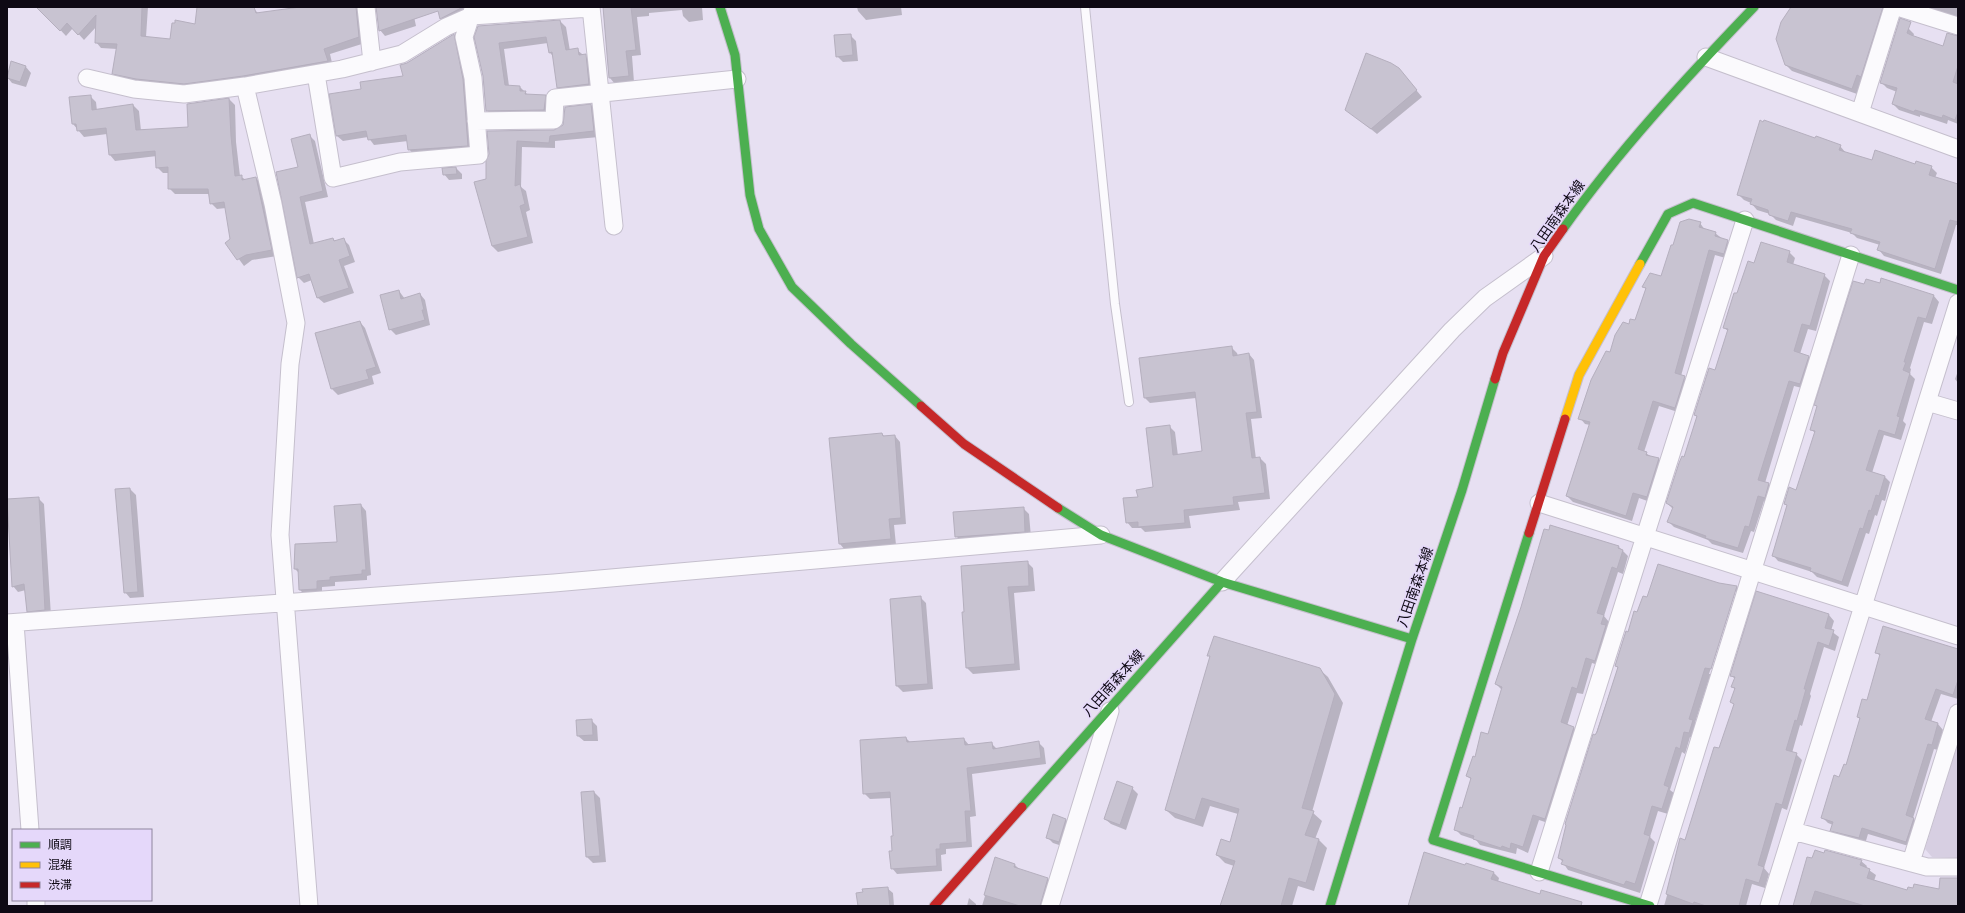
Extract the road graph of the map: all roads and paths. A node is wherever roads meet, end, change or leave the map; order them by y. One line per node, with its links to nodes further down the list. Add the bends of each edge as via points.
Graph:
1 (366, 7): 11 (street)
2 (591, 7): 8 (street); 16 (street)
3 (720, 7): 14 (street, via 735,55)
4 (1085, 7): 26 (lane, via 1115,304)
5 (1754, 7): 10 (street, 八田南森本線)
6 (1893, 7): 17 (street)
7 (1897, 7): 9 (street)
8 (472, 11): 11 (street, via 402,54); 18 (street, via 464,37 473,78)
9 (1958, 26)
10 (1706, 57): 17 (street); 23 (street, 八田南森本線, via 1593,187)
11 (372, 62): 12 (street)
12 (316, 74): 15 (street); 18 (street, via 333,178 400,162 479,156)
13 (87, 78): 15 (street, via 134,89 184,94)
14 (737, 79): 16 (street); 30 (street, via 750,195 759,229 792,287 851,344 964,444 1030,490)
15 (245, 86): 34 (street, via 273,204 296,323 290,364 280,535)
16 (600, 93): 18 (street, via 555,98 554,120); 21 (street)
17 (1860, 113): 19 (street)
18 (476, 121)
19 (1958, 149)
20 (1745, 220): 22 (street); 29 (street, via 1693,203 1668,214 1579,375); 31 (street)
21 (614, 226)
22 (1852, 255): 24 (street); 32 (street)
23 (1544, 256): 33 (street, via 1485,298 1458,325); 38 (street, 八田南森本線, via 1503,353 1462,490)
24 (1958, 290)
25 (1958, 303): 27 (street)
26 (1129, 402)
27 (1927, 402): 28 (street); 35 (street)
28 (1958, 411)
29 (1538, 503): 31 (street); 45 (street, via 1432,840)
30 (1102, 535): 33 (street); 34 (street, via 562,582)
31 (1645, 537): 32 (street); 45 (street)
32 (1753, 571): 35 (street); 50 (street)
33 (1222, 582): 38 (street, 八田南森本線); 39 (street, 八田南森本線)
34 (286, 602): 36 (street); 46 (street)
35 (1863, 606): 37 (street); 42 (street)
36 (11, 623): 41 (street)
37 (1958, 636)
38 (1412, 639): 49 (street)
39 (1111, 707): 47 (street, 八田南森本線); 48 (street)
40 (1958, 713): 43 (street)
41 (30, 829)
42 (1793, 831): 43 (street); 51 (street)
43 (1912, 862): 44 (street, via 1927,867)
44 (1958, 868)
45 (1539, 872): 50 (street)
46 (309, 906)
47 (934, 906)
48 (1050, 906)
49 (1330, 906)
50 (1649, 906)
51 (1769, 906)

